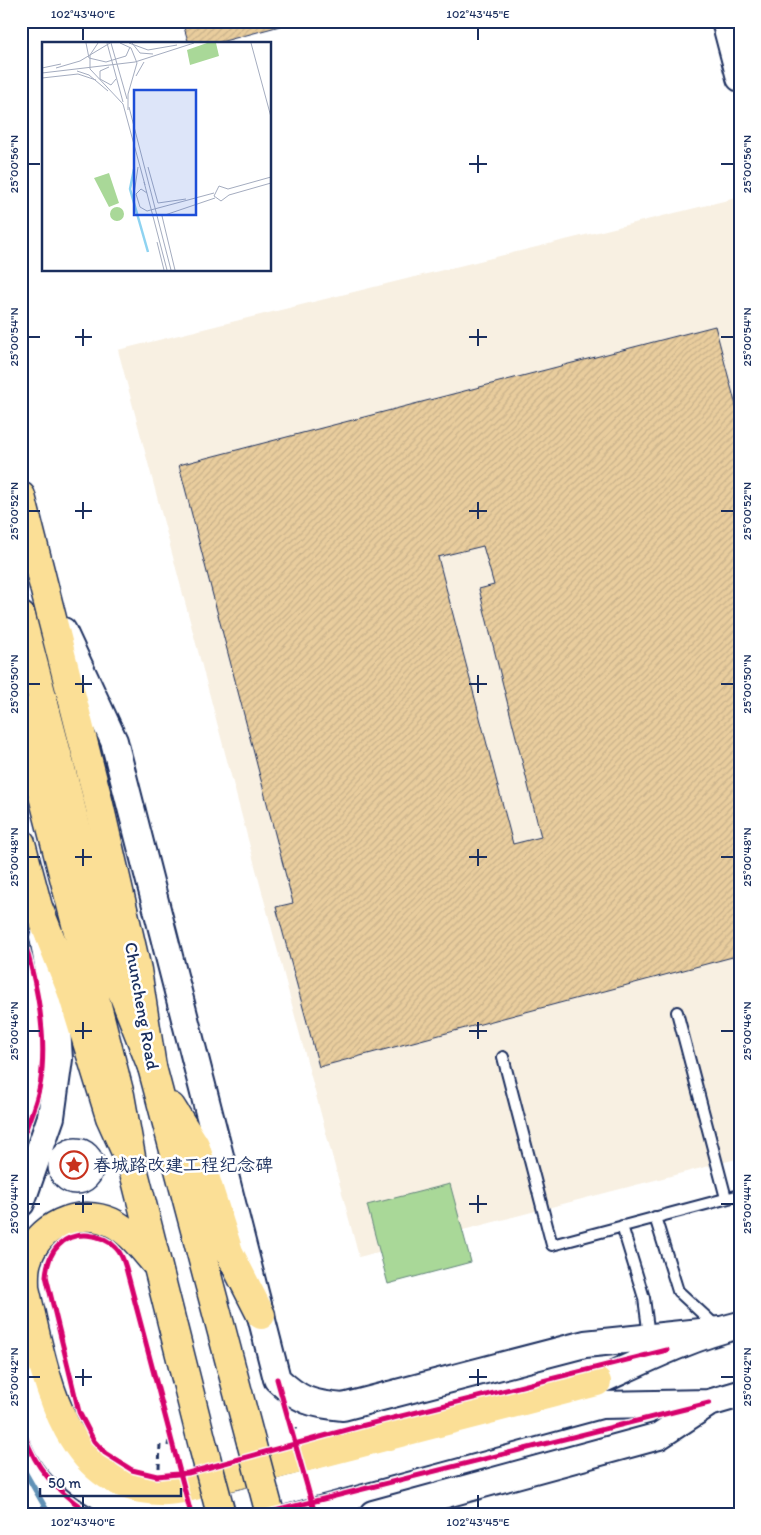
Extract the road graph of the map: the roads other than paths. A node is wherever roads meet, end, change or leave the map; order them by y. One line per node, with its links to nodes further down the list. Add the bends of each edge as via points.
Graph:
1 (725, 21): 2 (main road)
2 (740, 78)
3 (21, 496): 4 (main road, Chuncheng Road)
4 (49, 600): 11 (main road, Chuncheng Road, via 137,970); 19 (main road, via 114,741)
5 (21, 616): 11 (main road, via 113,968)
6 (21, 710): 12 (main road, via 120,1095)
7 (21, 843): 8 (main road)
8 (38, 907): 12 (main road, via 71,990 110,1117); 15 (main road, via 56,1010 59,1059 51,1117)
9 (677, 1012): 14 (lane)
10 (503, 1058): 17 (lane, via 552,1245)
11 (155, 1078): 19 (main road, via 195,1145 229,1252); 27 (main road, Chuncheng Road, bridge)
12 (133, 1168): 18 (main road)
13 (740, 1195): 14 (lane)
14 (726, 1198): 16 (lane)
15 (21, 1203)
16 (655, 1217): 17 (lane); 20 (lane, via 678,1291)
17 (622, 1226): 21 (lane, via 644,1298)
18 (156, 1264): 23 (main road, via 120,1226 84,1217 60,1223 49,1230 32,1249 24,1273 25,1288 60,1416 87,1458 102,1472 139,1488 160,1492 183,1489); 26 (main road, bridge)
19 (261, 1315): 21 (main road, via 277,1378 304,1399 343,1407 585,1344)
20 (730, 1327): 21 (main road); 23 (main road)
21 (649, 1337)
22 (21, 1359): 25 (main road, via 40,1428 61,1465 93,1492 114,1503 154,1513 199,1512 239,1503 601,1405)
23 (597, 1382)
24 (740, 1394): 25 (main road)
25 (709, 1402): 28 (main road, via 659,1436)
26 (221, 1514)
27 (270, 1514)
28 (373, 1514)

